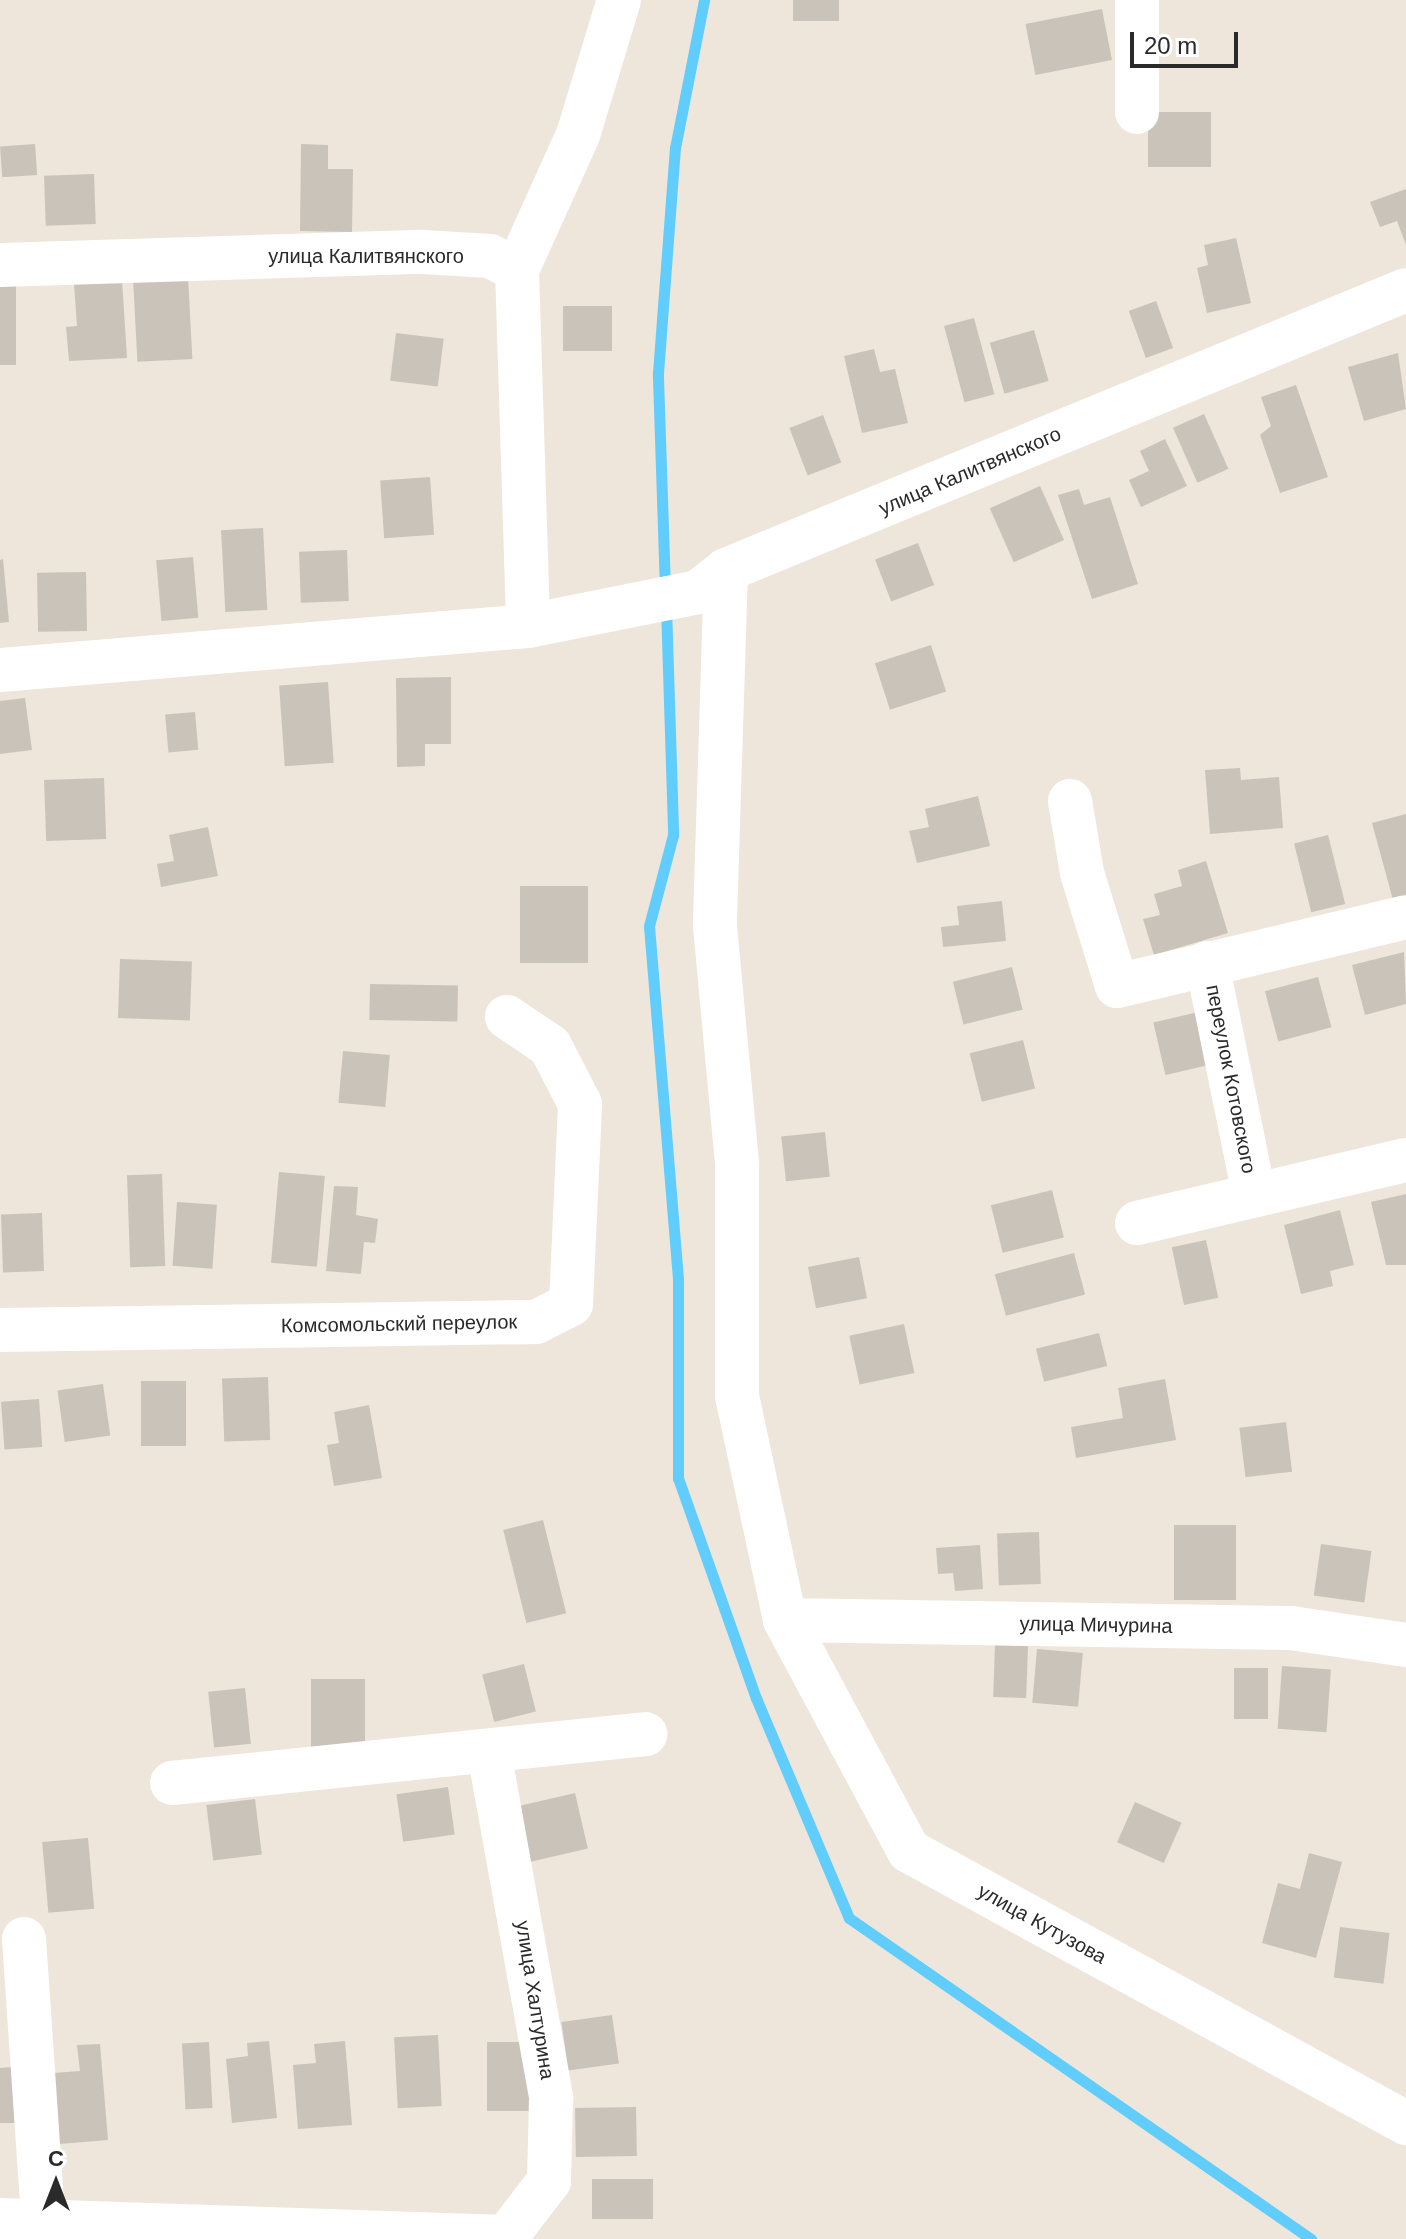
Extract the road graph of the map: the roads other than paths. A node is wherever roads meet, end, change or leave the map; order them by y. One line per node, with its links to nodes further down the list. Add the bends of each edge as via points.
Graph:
1 (619, 0): 5 (street, via 578,135)
2 (1137, 0): 3 (street)
3 (1137, 112)
4 (0, 265): 5 (street, улица Калитвянского, via 423,252 490,256)
5 (517, 270): 8 (street)
6 (1406, 290): 7 (street, улица Калитвянского)
7 (712, 581): 8 (street, улица Калитвянского); 18 (street, улица Кутузова, via 715,926 737,1165 737,1396)
8 (542, 624): 9 (street, улица Калитвянского)
9 (0, 670)
10 (1070, 801): 12 (street, переулок Котовского, via 1082,873 1117,986)
11 (1406, 917): 12 (street, переулок Котовского)
12 (1207, 963): 15 (street, переулок Котовского)
13 (507, 1017): 17 (street, Комсомольский переулок, via 550,1046 580,1104 571,1304 536,1322)
14 (1406, 1160): 15 (street, переулок Котовского)
15 (1254, 1195): 16 (street, переулок Котовского)
16 (1137, 1223)
17 (0, 1330)
18 (785, 1620): 19 (street, улица Мичурина, via 1291,1628); 24 (street, улица Кутузова, via 909,1851)
19 (1406, 1645)
20 (645, 1734): 21 (street)
21 (489, 1752): 22 (street); 27 (street, улица Халтурина, via 551,2098 549,2181)
22 (172, 1783)
23 (24, 1939): 26 (street)
24 (1406, 2123)
25 (0, 2220): 26 (street, улица Халтурина)
26 (43, 2221): 27 (street, улица Халтурина)
27 (507, 2238)

